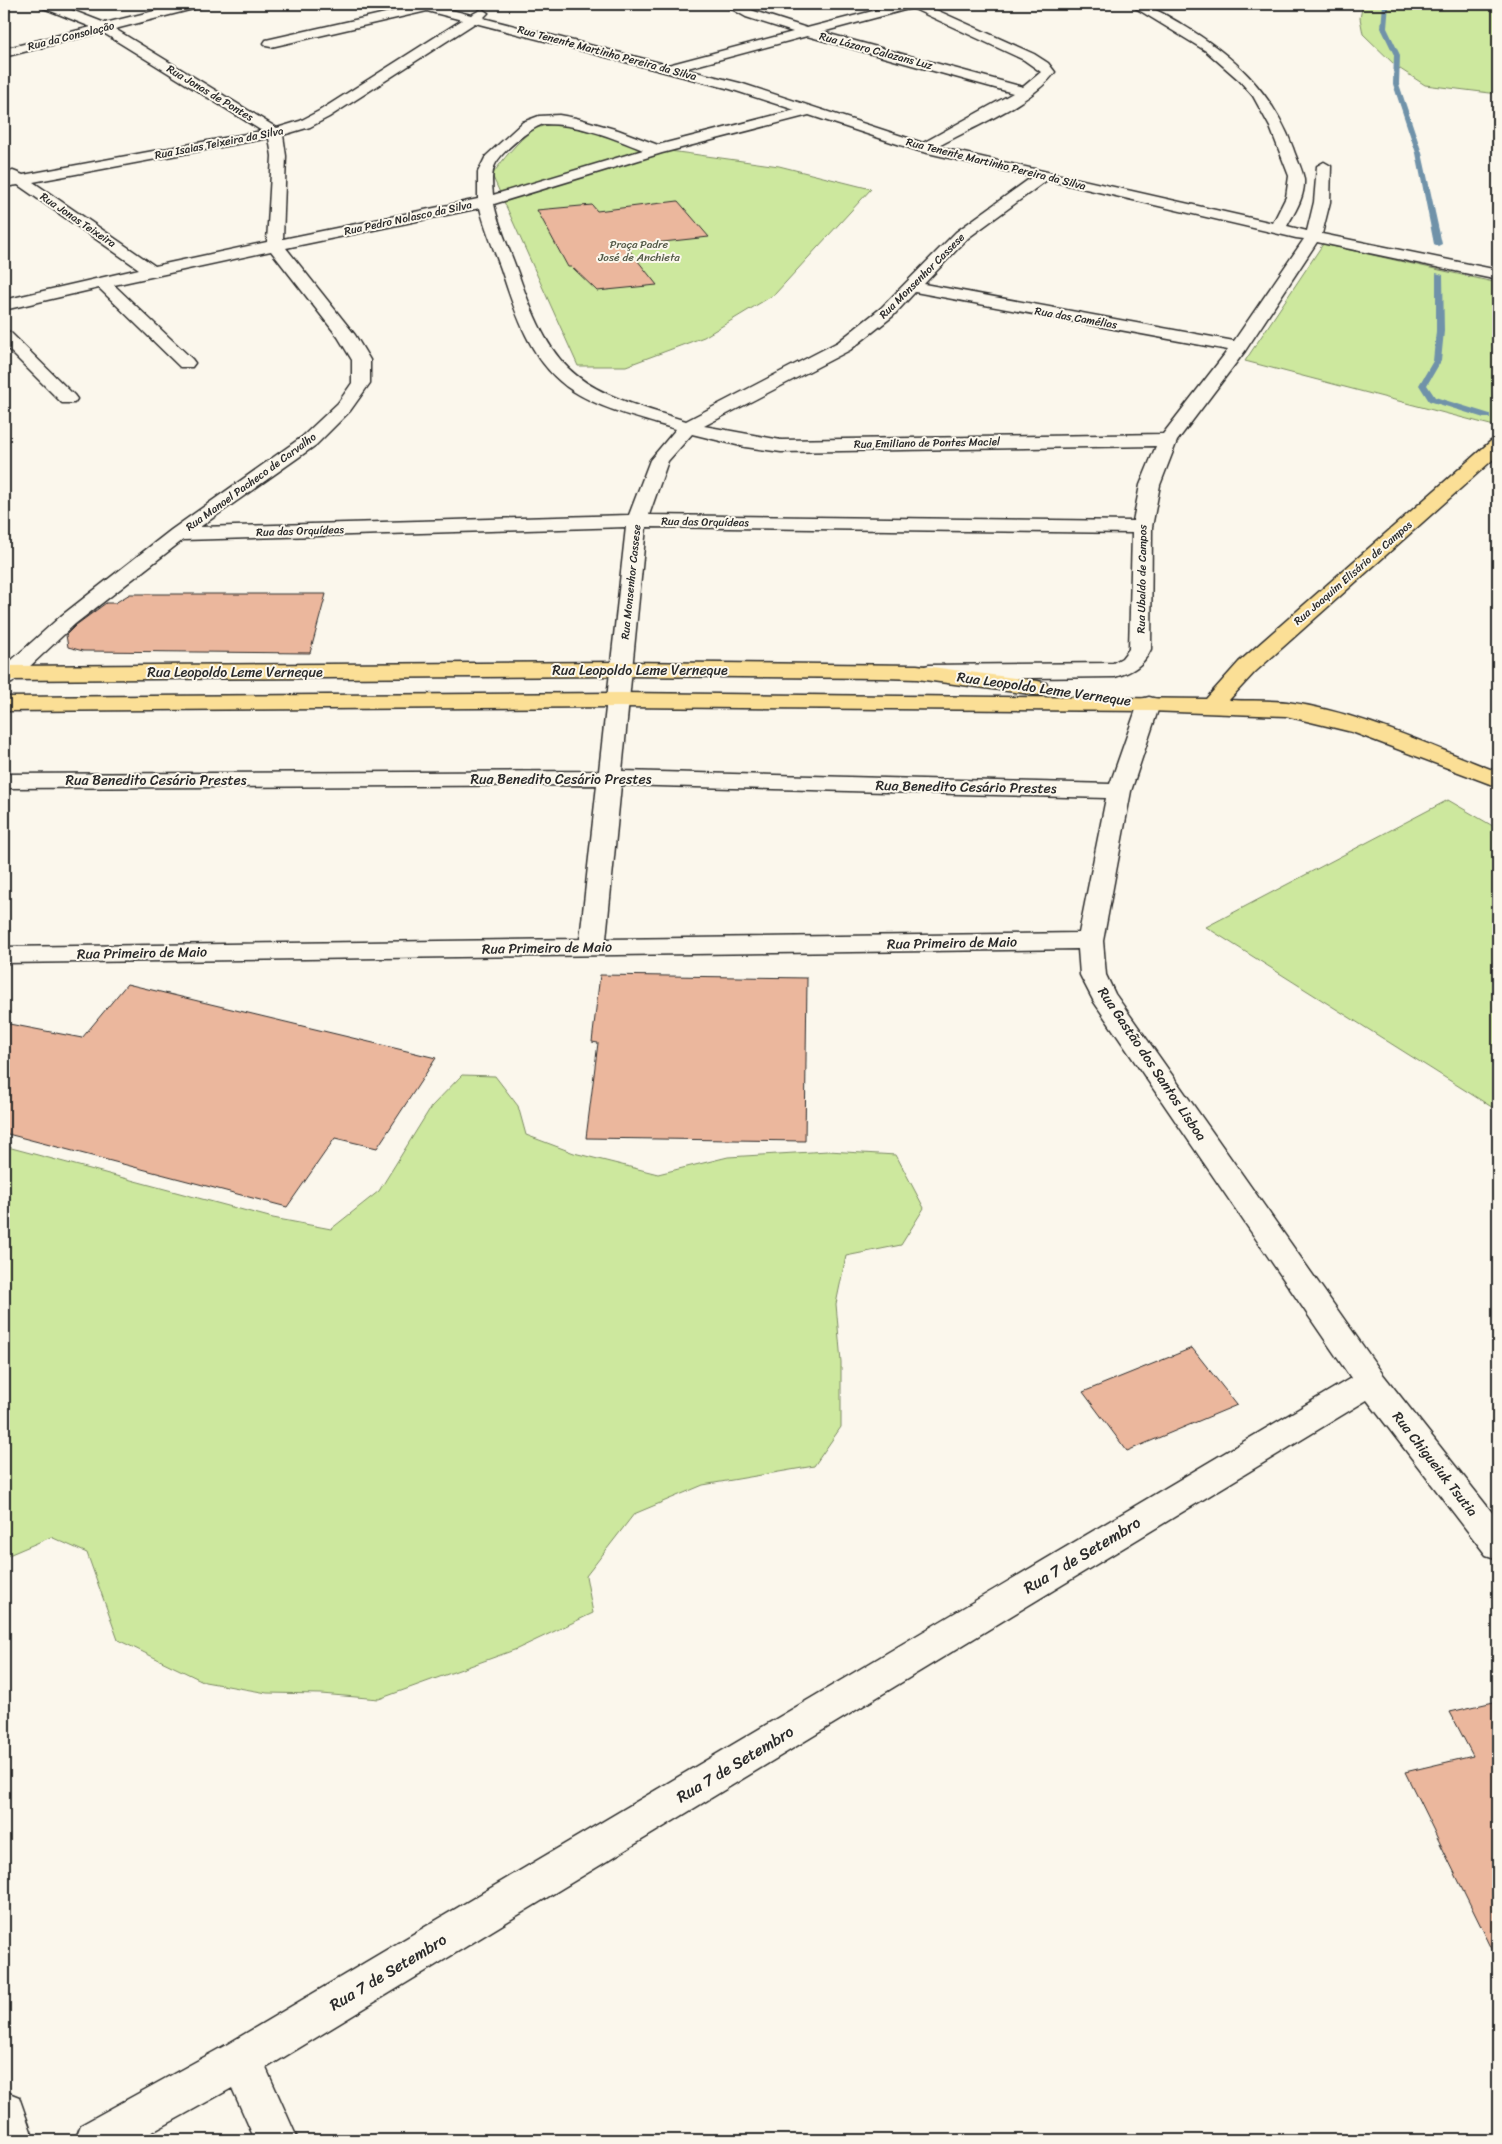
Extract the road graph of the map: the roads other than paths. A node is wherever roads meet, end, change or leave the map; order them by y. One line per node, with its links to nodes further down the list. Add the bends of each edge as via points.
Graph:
1 (45, 4): 9 (street, Rua Jonas de Pontes)
2 (197, 4): 9 (street, Rua da Consolação)
3 (490, 4): 8 (street, Rua Isaias Teixeira da Silva)
4 (728, 4): 10 (street, Rua Lázaro Calazans Luz)
5 (913, 4): 10 (street); 14 (street, via 1043,66 1048,72 1044,80)
6 (1136, 4): 25 (street, via 1172,23 1226,60 1252,86 1271,113 1297,185 1295,197)
7 (420, 6): 8 (street, Rua Tenente Martinho Pereira da Silva); 11 (street)
8 (474, 19): 13 (street, Rua Tenente Martinho Pereira da Silva); 16 (street, Rua Isaias Teixeira da Silva, via 324,114)
9 (103, 28): 12 (street, Rua da Consolação); 16 (street, Rua Jonas de Pontes)
10 (809, 32): 13 (street); 14 (street, Rua Lázaro Calazans Luz)
11 (272, 44)
12 (4, 53)
13 (671, 69): 15 (street, Rua Tenente Martinho Pereira da Silva, via 735,86)
14 (1025, 92): 17 (street)
15 (808, 111): 17 (street, Rua Tenente Martinho Pereira da Silva); 18 (street, Rua Pedro Nolasco da Silva)
16 (276, 133): 22 (street, Rua Isaias Teixeira da Silva); 27 (street, via 279,156)
17 (924, 148): 21 (street, Rua Tenente Martinho Pereira da Silva)
18 (657, 150): 24 (street, Rua Pedro Nolasco da Silva); 24 (street, Rua Emiliano de Pontes Maciel, via 566,120 541,120 530,124 492,157 485,171)
19 (1324, 166): 26 (street, Rua Ubaldo de Campos, via 1322,202)
20 (4, 168): 22 (street, Rua Jonas Teixeira)
21 (1043, 176): 25 (street, Rua Tenente Martinho Pereira da Silva); 31 (street, Rua Monsenhor Cassese, via 962,235)
22 (20, 180): 23 (street, Rua Isaias Teixeira da Silva); 28 (street, Rua Jonas Teixeira)
23 (4, 183)
24 (486, 202): 27 (street, Rua Pedro Nolasco da Silva); 37 (street, Rua Emiliano de Pontes Maciel, via 522,310 548,360 573,383 599,396)
25 (1278, 228): 26 (street, Rua Tenente Martinho Pereira da Silva)
26 (1313, 237): 29 (street, Rua Tenente Martinho Pereira da Silva); 34 (street, Rua Ubaldo de Campos)
27 (274, 245): 28 (street, Rua Pedro Nolasco da Silva); 42 (street, Rua Manoel Pacheco de Carvalho, via 346,335 361,360 361,383 344,407 309,441)
28 (152, 271): 30 (street, Rua Pedro Nolasco da Silva)
29 (1498, 275)
30 (103, 283): 32 (street, Rua Pedro Nolasco da Silva); 35 (street)
31 (913, 288): 34 (street, Rua das Camélias); 37 (street, Rua Monsenhor Cassese, via 844,346)
32 (4, 305)
33 (4, 336): 36 (street)
34 (1239, 347): 38 (street, Rua Ubaldo de Campos)
35 (186, 363)
36 (68, 399)
37 (688, 427): 38 (street, Rua Emiliano de Pontes Maciel, via 726,439 781,446); 40 (street, Rua Monsenhor Cassese, via 659,460)
38 (1168, 440): 41 (street, Rua Ubaldo de Campos, via 1150,485)
39 (1498, 445): 49 (main road, Rua Joaquim Elisário de Campos, via 1247,667)
40 (637, 521): 41 (street, Rua das Orquídeas); 42 (street, Rua das Orquídeas); 43 (street, Rua Monsenhor Cassese)
41 (1142, 527): 44 (street, Rua Ubaldo de Campos, via 1140,649 1137,658 1128,665 1115,670)
42 (178, 534): 45 (street, Rua Manoel Pacheco de Carvalho, via 68,620)
43 (621, 669): 44 (main road, Rua Leopoldo Leme Verneque); 45 (main road, Rua Leopoldo Leme Verneque); 46 (street, Rua Monsenhor Cassese)
44 (917, 672): 48 (main road, Rua Leopoldo Leme Verneque)
45 (6, 675)
46 (619, 700): 47 (main road, Rua Leopoldo Leme Verneque); 48 (main road, Rua Leopoldo Leme Verneque); 50 (street, Rua Monsenhor Cassese)
47 (4, 704)
48 (1149, 704): 49 (main road); 53 (street, Rua Gastão dos Santos Lisboa)
49 (1212, 706): 51 (main road, via 1286,709 1323,716)
50 (612, 778): 52 (street, Rua Benedito Cesário Prestes); 53 (street, Rua Benedito Cesário Prestes); 55 (street, Rua Monsenhor Cassese)
51 (1498, 780)
52 (4, 781)
53 (1119, 791): 54 (street, Rua Gastão dos Santos Lisboa)
54 (1090, 941): 55 (street, Rua Primeiro de Maio); 57 (street, Rua Gastão dos Santos Lisboa, via 1093,975 1103,996)
55 (592, 947): 56 (street, Rua Primeiro de Maio)
56 (4, 955)
57 (1371, 1382): 58 (street, Rua Chigueiuk Tsutia); 59 (street, Rua 7 de Setembro)
58 (1498, 1545)
59 (241, 2060): 62 (street, Rua 7 de Setembro); 63 (street)
60 (4, 2112): 61 (street)
61 (13, 2140)
62 (96, 2140)
63 (278, 2140)

